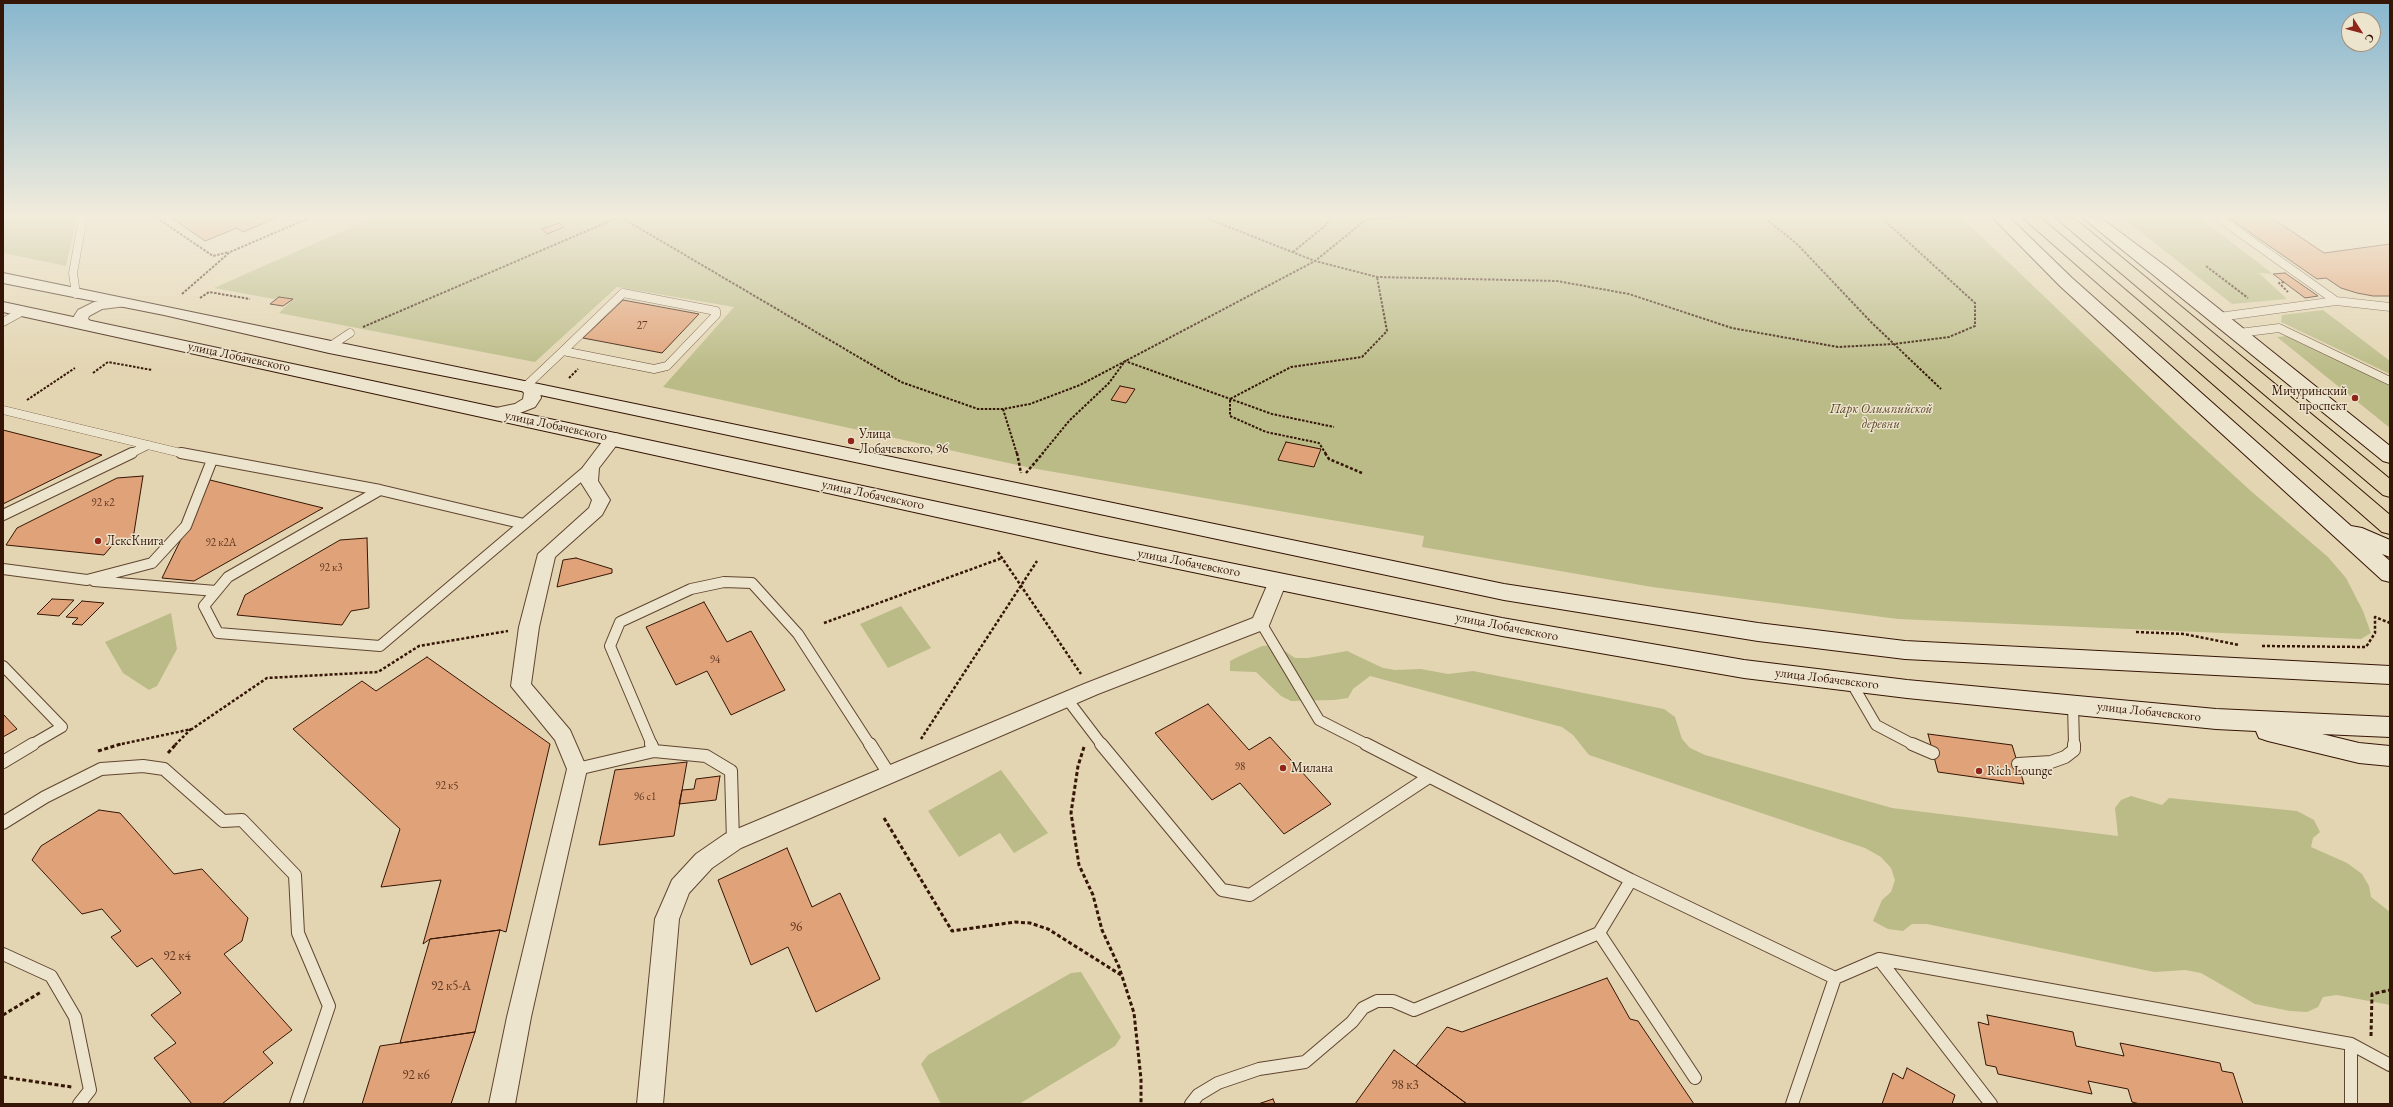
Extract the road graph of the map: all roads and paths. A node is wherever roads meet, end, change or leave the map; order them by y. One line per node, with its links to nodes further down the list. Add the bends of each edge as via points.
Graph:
1 (74, 270): 17 (lane)
2 (210, 270): 18 (path)
3 (493, 270): 30 (path)
4 (710, 270): 45 (path, via 900,382 978,409)
5 (1299, 270): 35 (path)
6 (1349, 270): 15 (path)
7 (1822, 270): 32 (path)
8 (1938, 270): 32 (path, via 1974,303 1975,326 1950,337)
9 (2053, 270): 58 (main road)
10 (2091, 270): 60 (main road)
11 (2126, 270): 56 (main road)
12 (2158, 270): 27 (main road)
13 (2211, 270): 25 (path)
14 (2292, 270): 21 (lane)
15 (1377, 277): 32 (path, via 1557,281 1629,294 1732,328 1838,347); 44 (path, via 1387,331 1362,357 1291,367)
16 (3, 278): 17 (main road)
17 (76, 294): 22 (main road)
18 (182, 294)
19 (200, 298): 20 (path, via 209,292)
20 (250, 299)
21 (2336, 301): 24 (lane); 25 (lane)
22 (122, 303): 29 (street, via 99,305 83,313 81,321); 33 (main road)
23 (3, 307): 26 (main road, улица Лобачевского)
24 (2390, 307)
25 (2264, 310): 27 (lane)
26 (23, 311): 28 (lane); 29 (main road, улица Лобачевского)
27 (2219, 317): 31 (main road)
28 (3, 322)
29 (88, 325): 47 (main road, улица Лобачевского)
30 (350, 333): 33 (lane)
31 (2239, 333): 41 (lane, via 2279,328); 51 (main road)
32 (1894, 344): 43 (path)
33 (329, 348): 42 (main road)
34 (563, 351): 34 (lane, via 654,370 667,366 716,315 716,311 623,293); 42 (lane)
35 (1125, 361): 44 (path); 45 (path, via 1080,385 1030,404); 45 (path, via 1109,383 1069,421 1022,477 1016,446)
36 (75, 368): 46 (path)
37 (152, 370): 39 (path, via 108,362)
38 (577, 370): 40 (path)
39 (93, 373)
40 (567, 380)
41 (2390, 381)
42 (526, 386): 47 (street, via 532,392 533,398 529,403 520,408); 81 (main road, via 1504,592 1676,620 1905,650 2130,663)
43 (1941, 389)
44 (1230, 399): 48 (path, via 1272,414); 54 (path, via 1230,416 1266,432 1319,442 1329,459)
45 (1003, 409)
46 (7, 410): 50 (lane)
47 (497, 413): 49 (main road, улица Лобачевского)
48 (1334, 427)
49 (614, 438): 53 (street); 70 (main road, улица Лобачевского, via 1101,545)
50 (148, 445): 52 (lane); 57 (lane)
51 (2390, 456)
52 (212, 460): 55 (lane); 68 (lane, via 186,526 152,563)
53 (591, 467): 59 (lane); 76 (street, via 589,481 601,500 596,511 547,554)
54 (1362, 473)
55 (380, 490): 59 (lane); 72 (lane, via 228,577)
56 (2390, 490)
57 (3, 514)
58 (2328, 518): 61 (main road, via 2363,538); 63 (main road)
59 (524, 524): 72 (lane, via 380,646 218,633 204,606)
60 (2390, 527)
61 (2390, 549)
62 (998, 552): 64 (path)
63 (2368, 554): 67 (main road); 69 (main road)
64 (1002, 558): 71 (path); 73 (path)
65 (1037, 561): 71 (path)
66 (3, 569): 68 (lane)
67 (2390, 574)
68 (87, 580): 72 (lane)
69 (2390, 580)
70 (1278, 581): 74 (street); 82 (main road, улица Лобачевского, via 1510,629 1744,669)
71 (1021, 586): 83 (path); 98 (path)
72 (216, 591)
73 (824, 623)
74 (1261, 623): 83 (street); 99 (lane, via 1319,720)
75 (2390, 623): 79 (path, via 2375,617 2375,633 2366,647)
76 (529, 627): 88 (path, via 419,646 378,672 267,678); 97 (street, via 520,686 563,736)
77 (2136, 632): 78 (path, via 2184,634)
78 (2242, 646)
79 (2257, 646)
80 (3, 666): 94 (lane, via 62,727)
81 (2384, 670)
82 (1851, 682): 85 (main road, улица Лобачевского); 91 (lane, via 1876,725 1905,742)
83 (1091, 689): 84 (street)
84 (1067, 699): 89 (lane); 98 (street)
85 (2072, 704): 86 (main road, улица Лобачевского); 95 (lane, via 2074,750 2065,757 2050,762)
86 (2216, 719): 87 (main road, улица Лобачевского); 93 (main road, via 2359,753)
87 (2390, 727)
88 (192, 729): 92 (path, via 104,748); 96 (path)
89 (1089, 730): 99 (lane, via 1222,890 1250,895); 107 (path, via 1078,766 1071,812 1079,866 1093,895 1102,930)
90 (654, 751): 97 (lane); 98 (lane, via 610,646 620,622 691,589 724,582 752,583 798,634); 102 (lane, via 706,756 732,771)
91 (1933, 753)
92 (91, 755)
93 (2390, 756)
94 (3, 762)
95 (2018, 764)
96 (154, 768): 101 (lane, via 143,766 101,769 45,797); 118 (lane, via 164,769 224,821 242,820 295,875 298,933 329,1006)
97 (577, 769): 119 (street, via 519,1017)
98 (895, 771): 102 (street)
99 (1429, 777): 103 (lane)
100 (884, 818): 107 (path, via 952,931 1015,922 1030,923 1048,929)
101 (4, 824)
102 (733, 841): 120 (street, via 704,861 680,887 667,919)
103 (1631, 880): 104 (lane); 108 (lane)
104 (1599, 933): 115 (lane); 122 (lane, via 1414,1010 1393,1001 1377,1001 1363,1008 1352,1022 1305,1062 1259,1069 1218,1083 1198,1094)
105 (3, 954): 109 (lane, via 51,976)
106 (1879, 959): 108 (lane); 112 (lane); 124 (lane)
107 (1121, 976): 121 (path, via 1134,1013)
108 (1835, 978): 123 (lane)
109 (56, 984): 111 (path); 116 (lane, via 75,1017)
110 (2390, 990): 112 (path, via 2372,994 2371,1038)
111 (3, 1015)
112 (2351, 1044): 113 (lane); 125 (lane)
113 (2390, 1065)
114 (3, 1077): 116 (path)
115 (1695, 1078)
116 (90, 1090): 117 (lane)
117 (79, 1104)
118 (296, 1104)
119 (502, 1104)
120 (650, 1104)
121 (1141, 1104)
122 (1191, 1104)
123 (1792, 1104)
124 (1991, 1104)
125 (2351, 1104)

